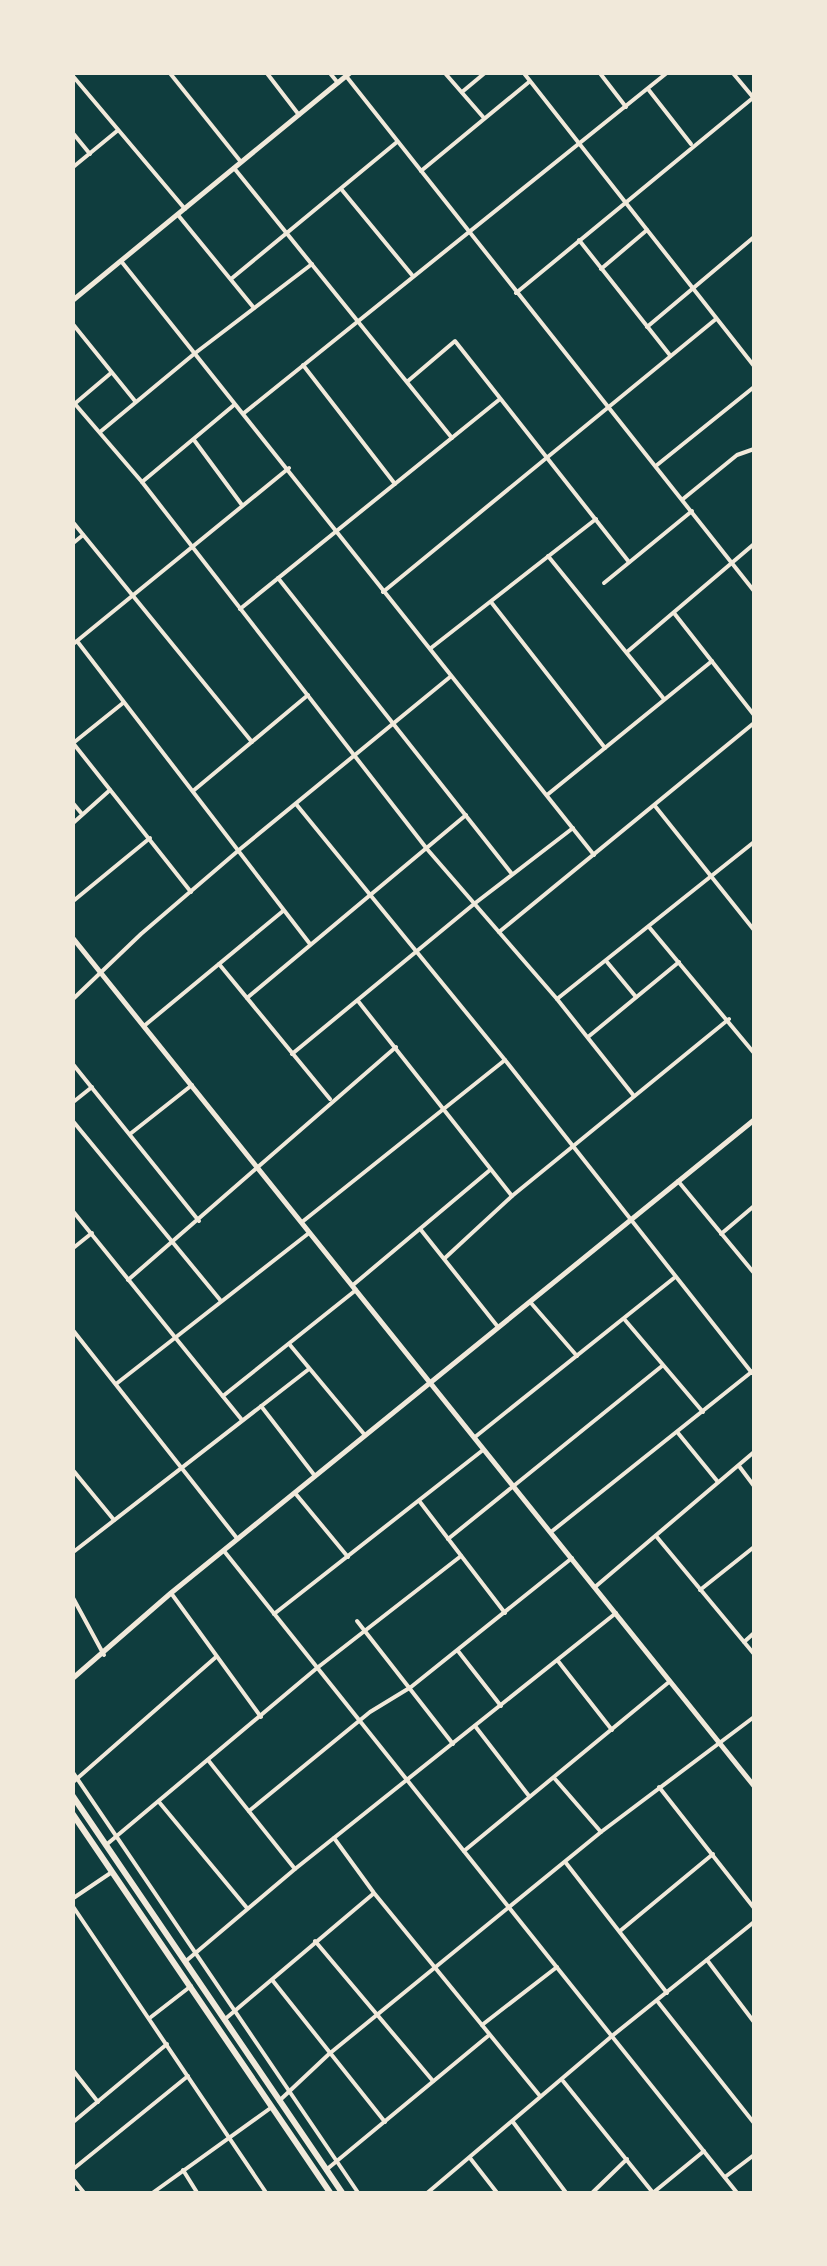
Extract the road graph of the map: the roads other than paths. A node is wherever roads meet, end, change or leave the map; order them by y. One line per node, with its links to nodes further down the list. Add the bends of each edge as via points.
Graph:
1 (169, 72): 26 (street)
2 (266, 72): 18 (street)
3 (329, 72): 13 (street)
4 (444, 72): 15 (street)
5 (486, 72): 15 (street)
6 (522, 72): 12 (street)
7 (599, 72): 17 (street)
8 (668, 72): 14 (street)
9 (732, 72): 16 (street)
10 (349, 74): 13 (street); 22 (street)
11 (72, 75): 20 (street)
12 (530, 81): 19 (street); 23 (street)
13 (338, 84): 18 (street)
14 (648, 89): 17 (street); 24 (street)
15 (462, 92): 19 (street)
16 (754, 98): 24 (street)
17 (626, 107): 23 (street)
18 (300, 115): 26 (street)
19 (485, 119): 29 (street)
20 (117, 131): 25 (street); 32 (street)
21 (72, 132): 25 (street)
22 (398, 142): 29 (street); 30 (street)
23 (577, 144): 31 (street); 36 (street)
24 (692, 146): 31 (street)
25 (90, 154): 27 (street)
26 (241, 163): 28 (street)
27 (72, 168)
28 (234, 168): 32 (street); 35 (street)
29 (421, 171): 36 (street)
30 (342, 190): 35 (street); 42 (street)
31 (625, 203): 34 (street); 38 (street)
32 (185, 209): 33 (street)
33 (178, 215): 39 (street); 43 (street)
34 (648, 230): 41 (street); 44 (street)
35 (286, 233): 40 (street); 43 (street)
36 (468, 233): 42 (street); 45 (street)
37 (754, 237): 44 (street)
38 (579, 240): 41 (street); 45 (street)
39 (120, 262): 46 (street); 52 (street)
40 (312, 264): 47 (street); 49 (street)
41 (601, 268): 51 (street)
42 (413, 277): 49 (street)
43 (231, 279): 47 (street)
44 (694, 289): 48 (street); 51 (street)
45 (516, 293): 63 (street)
46 (72, 301)
47 (254, 308): 52 (street)
48 (716, 319): 53 (street); 55 (street)
49 (358, 320): 54 (street); 57 (street)
50 (72, 324): 56 (street)
51 (647, 326): 53 (street)
52 (194, 354): 60 (street); 61 (street)
53 (670, 355): 63 (street)
54 (302, 364): 64 (street); 73 (street)
55 (754, 366)
56 (112, 372): 60 (street); 62 (street)
57 (408, 380): 59 (street, via 456,341); 66 (street)
58 (754, 387): 70 (street)
59 (500, 399): 66 (street); 69 (street)
60 (135, 401): 65 (street)
61 (236, 404): 64 (street); 67 (street)
62 (74, 405): 65 (street)
63 (608, 407): 69 (street); 70 (street)
64 (244, 413): 71 (street)
65 (100, 432): 72 (street)
66 (452, 438): 73 (street)
67 (194, 440): 72 (street); 75 (street)
68 (754, 449): 74 (street)
69 (548, 458): 77 (street); 90 (street)
70 (656, 466): 74 (street)
71 (289, 468): 75 (street); 79 (street)
72 (142, 482): 83 (street)
73 (395, 484): 79 (street)
74 (683, 499): 76 (street)
75 (242, 505): 83 (street)
76 (692, 511): 85 (street); 86 (street)
77 (596, 519): 84 (street); 85 (street)
78 (72, 521): 80 (street)
79 (338, 531): 87 (street); 90 (street)
80 (84, 534): 81 (street); 91 (street)
81 (72, 544)
82 (754, 544): 86 (street)
83 (192, 547): 91 (street); 93 (street)
84 (548, 556): 92 (street); 97 (street)
85 (629, 562): 88 (street)
86 (734, 564): 89 (street); 94 (street)
87 (278, 578): 93 (street); 104 (street)
88 (604, 583)
89 (754, 591)
90 (384, 592): 96 (street)
91 (131, 596): 95 (street); 106 (street)
92 (491, 602): 96 (street); 108 (street)
93 (240, 608): 100 (street)
94 (674, 613): 97 (street); 98 (street)
95 (75, 643): 102 (street)
96 (429, 649): 99 (street)
97 (627, 652): 101 (street)
98 (712, 661): 101 (street); 103 (street)
99 (450, 676): 104 (street); 112 (street)
100 (308, 695): 106 (street); 109 (street)
101 (664, 699): 108 (street)
102 (124, 702): 107 (street); 111 (street)
103 (754, 714)
104 (394, 723): 109 (street); 116 (street)
105 (754, 723): 115 (street)
106 (252, 742): 111 (street)
107 (73, 743): 110 (street)
108 (604, 748): 112 (street)
109 (356, 754): 114 (street); 122 (street)
110 (110, 790): 117 (street); 120 (street)
111 (193, 791): 123 (street)
112 (547, 795): 119 (street)
113 (72, 802): 117 (street)
114 (296, 804): 123 (street); 128 (street)
115 (656, 806): 124 (street); 126 (street)
116 (466, 815): 122 (street); 125 (street)
117 (83, 816): 118 (street)
118 (72, 824)
119 (573, 828): 124 (street); 125 (street)
120 (150, 838): 127 (street); 129 (street)
121 (754, 842): 126 (street)
122 (427, 849): 128 (street); 130 (street)
123 (238, 850): 127 (street); 131 (street)
124 (594, 855): 134 (street)
125 (512, 874): 130 (street)
126 (711, 876): 132 (street); 133 (street)
127 (191, 892): 141 (street)
128 (371, 896): 136 (street); 137 (street)
129 (72, 902)
130 (474, 904): 134 (street); 137 (street)
131 (284, 910): 136 (street); 140 (street)
132 (649, 926): 138 (street); 139 (street)
133 (754, 930)
134 (499, 932): 144 (street)
135 (72, 936): 141 (street)
136 (310, 944): 143 (street)
137 (416, 952): 146 (street); 153 (street)
138 (607, 961): 142 (street); 144 (street)
139 (679, 962): 142 (street); 147 (street)
140 (219, 964): 143 (street); 148 (street)
141 (102, 973): 145 (street); 148 (street)
142 (636, 997): 149 (street)
143 (247, 998): 152 (street)
144 (557, 999): 149 (street)
145 (72, 1000)
146 (358, 1001): 150 (street); 152 (street)
147 (729, 1020): 151 (street); 157 (street)
148 (144, 1026): 155 (street)
149 (588, 1037): 157 (street)
150 (396, 1046): 158 (street); 160 (street)
151 (754, 1053)
152 (292, 1054): 158 (street)
153 (505, 1060): 160 (street); 164 (street)
154 (72, 1063): 156 (street)
155 (192, 1086): 163 (street); 165 (street)
156 (93, 1087): 159 (street); 163 (street)
157 (634, 1096): 164 (street)
158 (332, 1100): 165 (street)
159 (72, 1103)
160 (441, 1109): 166 (street); 173 (street)
161 (72, 1120): 178 (street)
162 (754, 1120): 167 (street)
163 (130, 1134): 172 (street)
164 (572, 1147): 168 (street); 171 (street)
165 (258, 1167): 172 (street); 173 (street)
166 (490, 1170): 168 (street); 174 (street)
167 (678, 1182): 171 (street); 177 (street)
168 (512, 1196): 180 (street)
169 (754, 1206): 177 (street)
170 (72, 1210): 176 (street)
171 (631, 1220): 182 (street); 186 (street)
172 (199, 1221): 178 (street)
173 (302, 1222): 175 (street)
174 (420, 1230): 180 (street); 184 (street)
175 (310, 1232): 184 (street); 185 (street)
176 (92, 1233): 179 (street); 183 (street)
177 (722, 1234): 181 (street)
178 (172, 1243): 183 (street); 185 (street)
179 (72, 1249)
180 (445, 1258): 188 (street)
181 (754, 1273)
182 (675, 1277): 187 (street); 195 (street)
183 (128, 1280): 190 (street)
184 (354, 1288): 191 (street); 196 (street)
185 (221, 1301): 190 (street)
186 (530, 1302): 188 (street); 192 (street)
187 (624, 1318): 192 (street); 193 (street)
188 (498, 1327): 196 (street)
189 (72, 1328): 197 (street)
190 (174, 1338): 197 (street); 198 (street)
191 (290, 1345): 194 (street); 198 (street)
192 (576, 1356): 204 (street)
193 (662, 1366): 200 (street); 213 (street)
194 (309, 1369): 199 (street); 203 (street)
195 (753, 1371): 200 (street)
196 (430, 1382): 203 (street); 204 (street)
197 (116, 1384): 208 (street)
198 (223, 1396): 201 (street)
199 (262, 1406): 201 (street); 210 (street)
200 (703, 1412): 202 (street)
201 (242, 1420): 208 (street)
202 (678, 1433): 211 (street); 217 (street)
203 (365, 1436): 210 (street)
204 (475, 1437): 205 (street)
205 (484, 1449): 213 (street); 215 (street)
206 (754, 1452): 207 (street)
207 (739, 1466): 211 (street); 212 (street)
208 (184, 1467): 216 (street); 219 (street)
209 (72, 1469): 216 (street)
210 (316, 1476): 214 (street)
211 (718, 1482): 218 (street)
212 (754, 1486)
213 (515, 1487): 217 (street); 220 (street)
214 (295, 1492): 219 (street); 225 (street)
215 (419, 1501): 220 (street); 225 (street)
216 (114, 1520): 223 (street)
217 (551, 1532): 226 (street)
218 (656, 1536): 227 (street); 228 (street)
219 (238, 1539): 222 (street)
220 (448, 1539): 224 (street)
221 (754, 1546): 228 (street)
222 (224, 1550): 229 (street); 233 (street)
223 (72, 1554)
224 (461, 1556): 231 (street); 235 (street)
225 (348, 1557): 233 (street)
226 (572, 1558): 227 (street); 231 (street)
227 (595, 1587): 232 (street)
228 (700, 1590): 237 (street)
229 (171, 1593): 240 (street); 241 (street)
230 (72, 1596): 240 (street)
231 (505, 1613): 238 (street)
232 (616, 1613): 242 (street); 245 (street)
233 (274, 1614): 243 (street)
234 (356, 1621): 235 (street)
235 (366, 1632): 243 (street); 246 (street)
236 (754, 1634): 237 (street)
237 (744, 1642): 239 (street)
238 (458, 1650): 246 (street); 247 (street)
239 (754, 1654)
240 (104, 1655): 244 (street)
241 (216, 1657): 248 (street); 258 (street)
242 (558, 1660): 247 (street); 252 (street)
243 (317, 1668): 248 (street); 250 (street)
244 (72, 1679)
245 (671, 1681): 252 (street); 254 (street)
246 (411, 1687): 250 (street); 253 (street)
247 (501, 1706): 251 (street)
248 (261, 1717): 255 (street)
249 (754, 1717): 254 (street)
250 (360, 1722): 259 (street); 265 (street)
251 (475, 1726): 253 (street); 263 (street)
252 (612, 1730): 257 (street)
253 (454, 1744): 259 (street)
254 (721, 1744): 260 (street); 261 (street)
255 (208, 1760): 264 (street); 265 (street)
256 (72, 1772): 258 (street)
257 (554, 1777): 263 (street); 267 (street)
258 (75, 1780): 268 (street)
259 (407, 1780): 269 (street); 271 (street)
260 (754, 1786)
261 (659, 1787): 267 (street); 272 (street)
262 (72, 1795): 270 (main road)
263 (530, 1796): 271 (street)
264 (159, 1802): 268 (street); 279 (street)
265 (249, 1810): 274 (street)
266 (72, 1813): 275 (main road)
267 (601, 1832): 273 (street)
268 (118, 1834): 270 (street); 284 (street)
269 (334, 1838): 274 (street); 276 (street)
270 (106, 1845): 286 (main road)
271 (464, 1851): 278 (street)
272 (712, 1854): 280 (street); 282 (street)
273 (566, 1863): 278 (street); 282 (street)
274 (295, 1869): 279 (street)
275 (112, 1872): 277 (street); 290 (main road)
276 (374, 1892): 283 (street); 288 (street)
277 (72, 1902): 295 (street)
278 (509, 1907): 287 (street); 288 (street)
279 (247, 1908): 284 (street)
280 (754, 1908)
281 (754, 1922): 285 (street)
282 (620, 1931): 291 (street)
283 (315, 1941): 289 (street); 294 (street)
284 (197, 1952): 286 (street); 293 (street)
285 (706, 1960): 291 (street); 297 (street)
286 (186, 1962): 296 (main road)
287 (557, 1967): 298 (street); 300 (street)
288 (437, 1968): 294 (street); 298 (street)
289 (272, 1980): 293 (street); 302 (street)
290 (191, 1986): 295 (street); 310 (main road)
291 (667, 1993): 292 (street)
292 (658, 2001): 300 (street); 314 (street)
293 (236, 2011): 296 (street); 307 (street)
294 (377, 2015): 302 (street); 306 (street)
295 (151, 2016): 301 (street)
296 (224, 2020): 310 (main road)
297 (754, 2022)
298 (482, 2025): 299 (street)
299 (490, 2034): 306 (street); 308 (street)
300 (612, 2036): 305 (street); 316 (street)
301 (166, 2044): 304 (street); 309 (street)
302 (328, 2054): 307 (street); 311 (street)
303 (72, 2069): 309 (street)
304 (188, 2076): 315 (street); 321 (street)
305 (562, 2080): 308 (street); 319 (street)
306 (433, 2082): 311 (street)
307 (289, 2092): 310 (street); 320 (street)
308 (541, 2097): 312 (street)
309 (98, 2102): 313 (street)
310 (276, 2104): 315 (street); 323 (main road); 331 (main road)
311 (385, 2122): 320 (street)
312 (512, 2122): 318 (street); 336 (street)
313 (72, 2123)
314 (754, 2123)
315 (230, 2136): 322 (street); 330 (street)
316 (704, 2151): 324 (street); 327 (street)
317 (754, 2155): 324 (street)
318 (470, 2158): 334 (street); 335 (street)
319 (627, 2159): 327 (street); 337 (street)
320 (336, 2161): 323 (street); 333 (street)
321 (72, 2170)
322 (183, 2170): 326 (street); 329 (street)
323 (326, 2170): 332 (main road)
324 (725, 2177): 338 (street)
325 (72, 2178): 328 (street)
326 (154, 2192)
327 (654, 2193)
328 (85, 2194)
329 (198, 2194)
330 (268, 2194)
331 (331, 2194)
332 (343, 2194)
333 (359, 2194)
334 (426, 2194)
335 (498, 2194)
336 (567, 2194)
337 (591, 2194)
338 (738, 2194)

